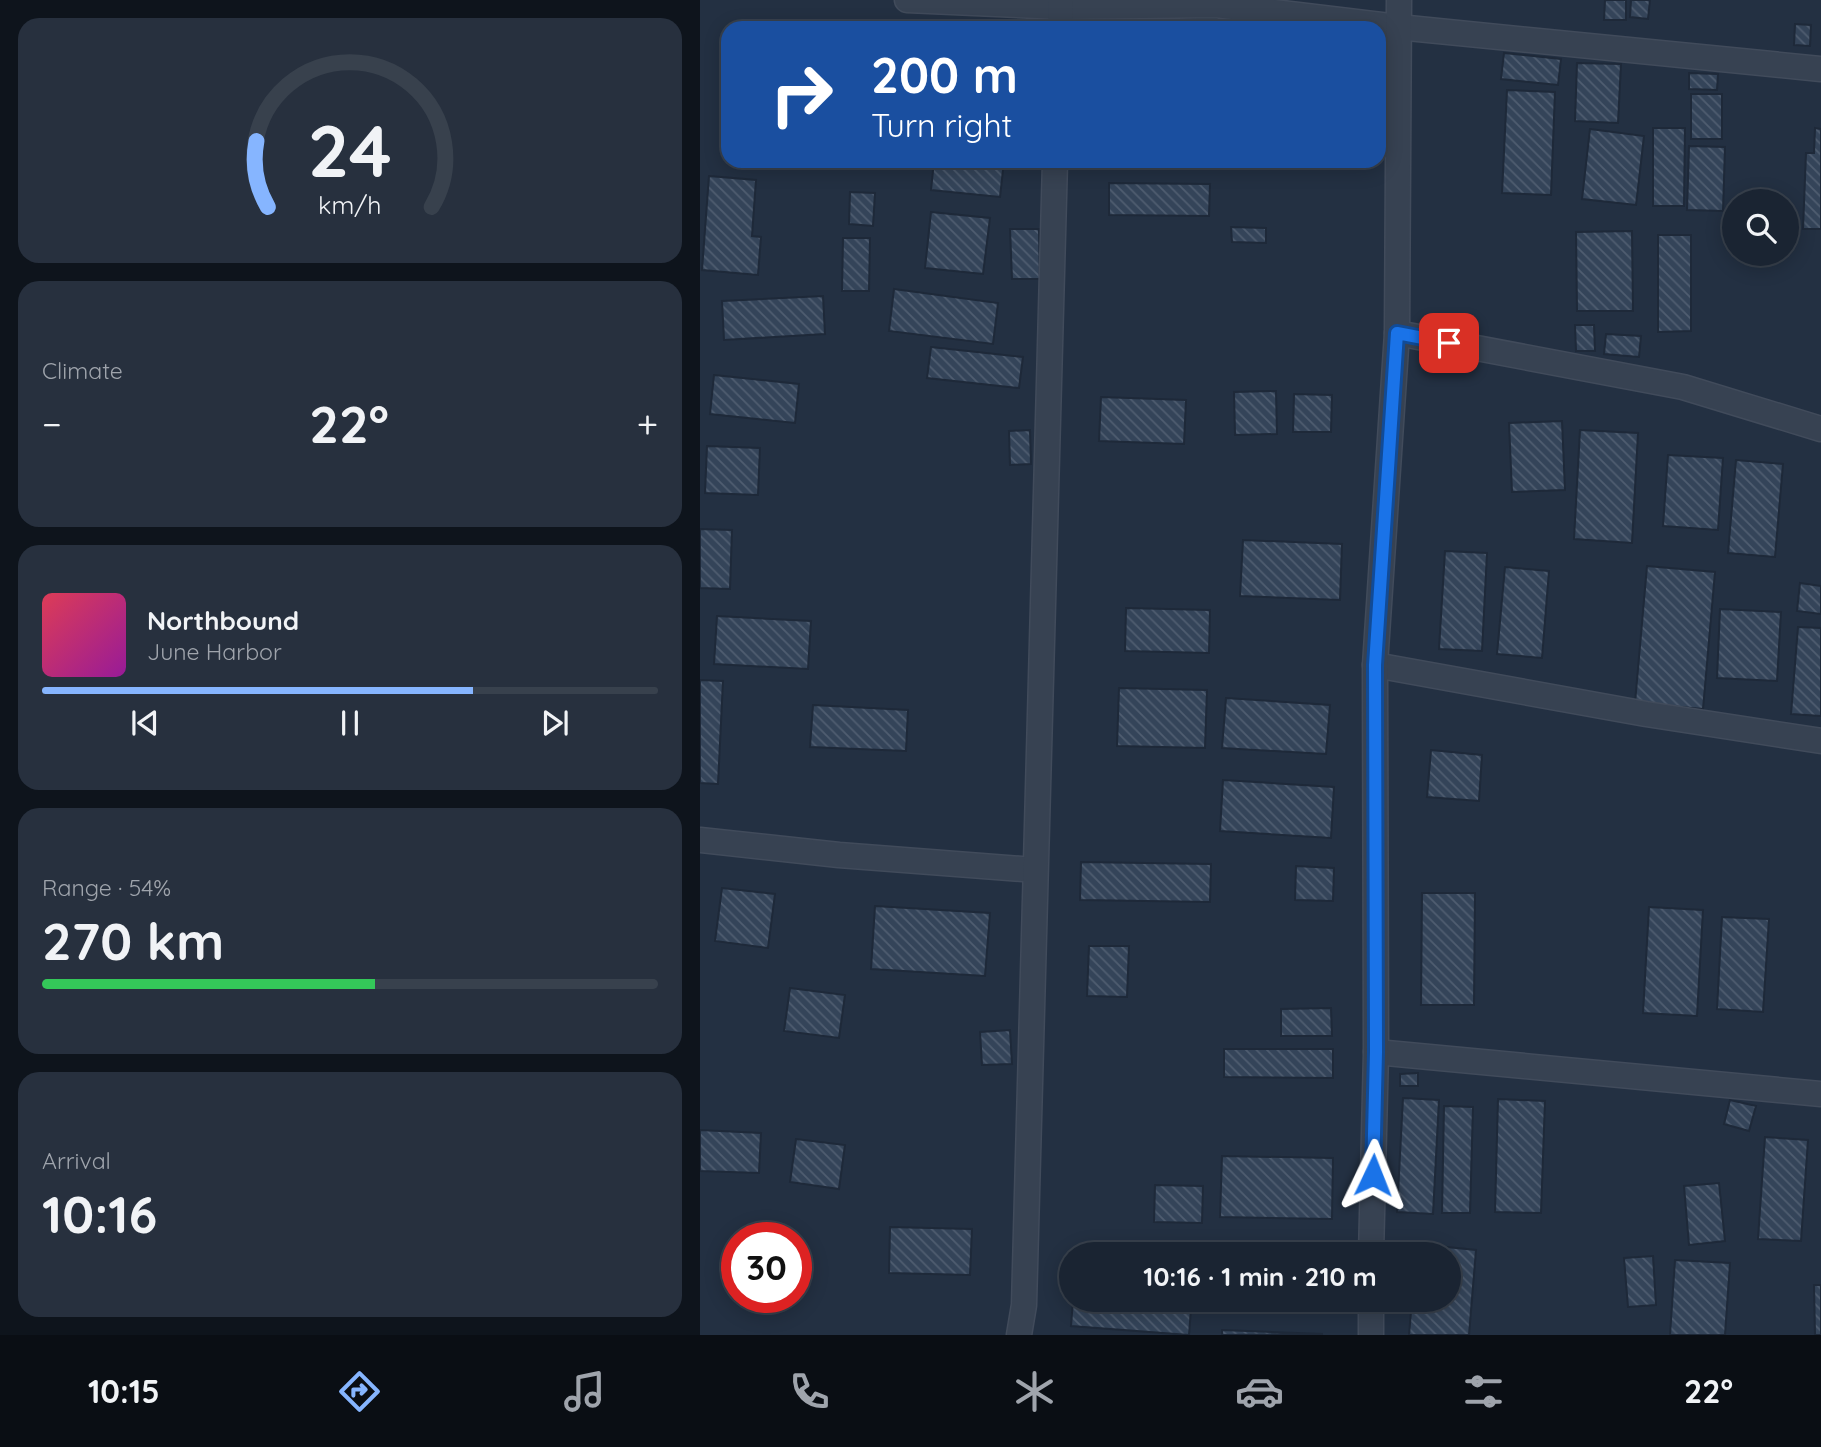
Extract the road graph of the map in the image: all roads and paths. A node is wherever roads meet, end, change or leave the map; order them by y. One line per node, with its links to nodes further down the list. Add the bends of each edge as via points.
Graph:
1 (907, 0): 3 (street)
2 (1399, 0): 6 (street)
3 (1060, 12): 4 (street, via 1216,5)
4 (1348, 21)
5 (1386, 26): 6 (street)
6 (1398, 27): 7 (street); 9 (street)
7 (1821, 69)
8 (1055, 168): 14 (street)
9 (1397, 333): 10 (street, via 1683,387); 11 (street)
10 (1821, 429)
11 (1375, 665): 12 (street); 15 (street)
12 (1821, 740)
13 (700, 840): 14 (street)
14 (1035, 870): 19 (street, via 1024,1305)
15 (1376, 1052): 16 (street); 17 (street)
16 (1821, 1094)
17 (1371, 1242)
18 (1371, 1312): 20 (street)
19 (1019, 1335)
20 (1371, 1335)

